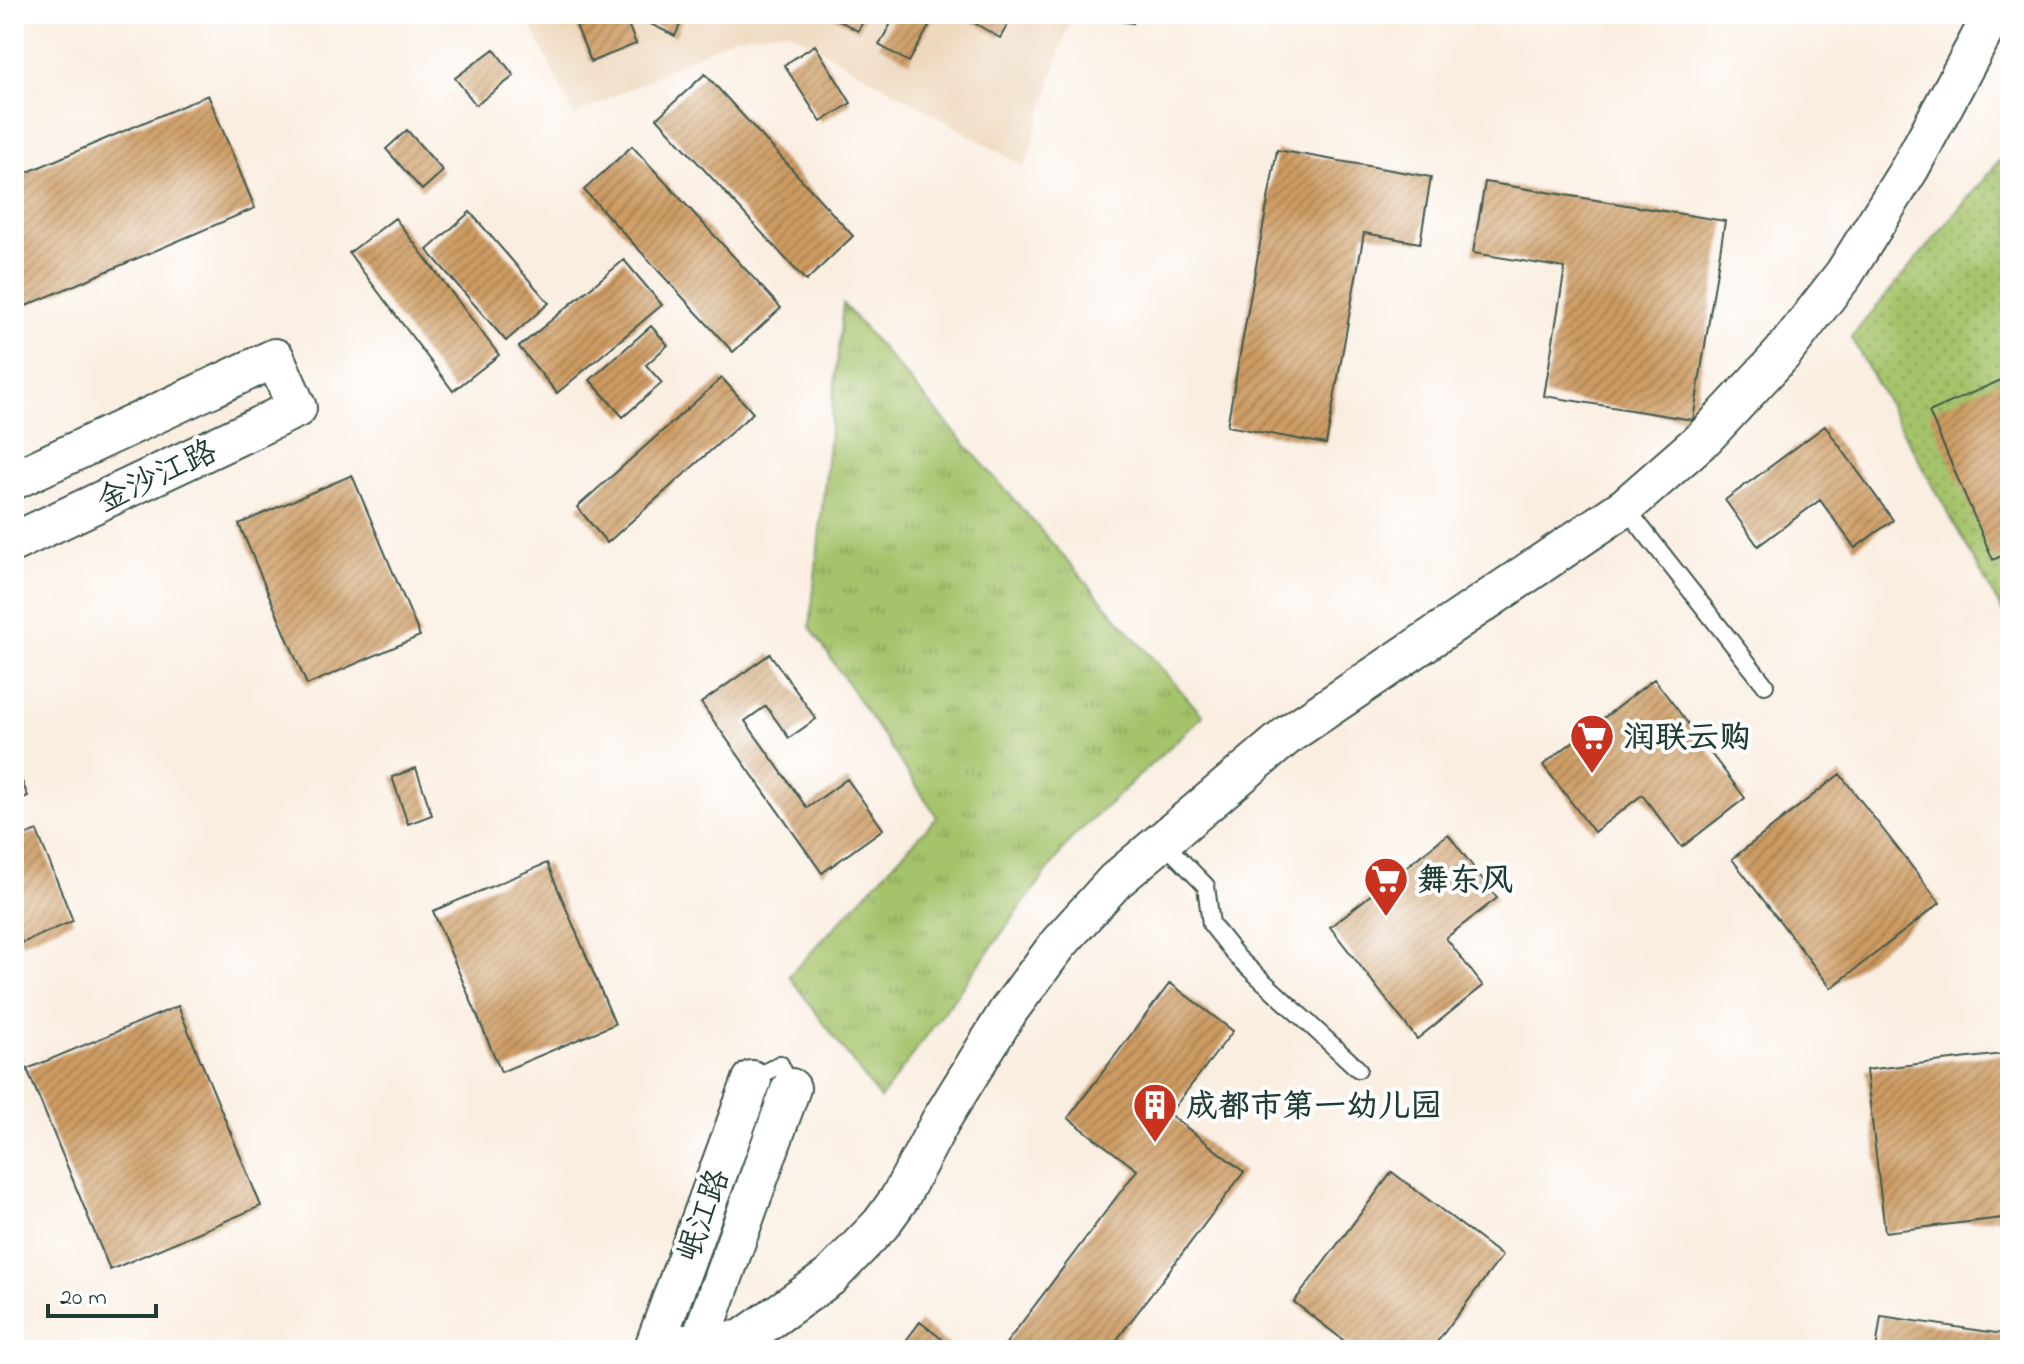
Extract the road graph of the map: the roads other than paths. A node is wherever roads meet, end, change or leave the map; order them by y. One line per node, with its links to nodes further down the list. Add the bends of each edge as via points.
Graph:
1 (1993, 14): 3 (street, via 1910,168 1844,274 1782,354 1705,437)
2 (14, 480): 4 (street, 金沙江路, via 275,358 297,408)
3 (1625, 507): 5 (lane); 6 (street, via 1289,734)
4 (14, 542)
5 (1765, 685)
6 (1163, 842): 7 (lane, via 1206,886 1211,924 1238,958); 10 (street, via 1115,881 1009,1010 881,1224 830,1277 741,1340)
7 (1358, 1069)
8 (752, 1080): 9 (lane, via 780,1064); 11 (street, 岷江路)
9 (791, 1088): 10 (street, 岷江路)
10 (698, 1346): 11 (street)
11 (654, 1348)

